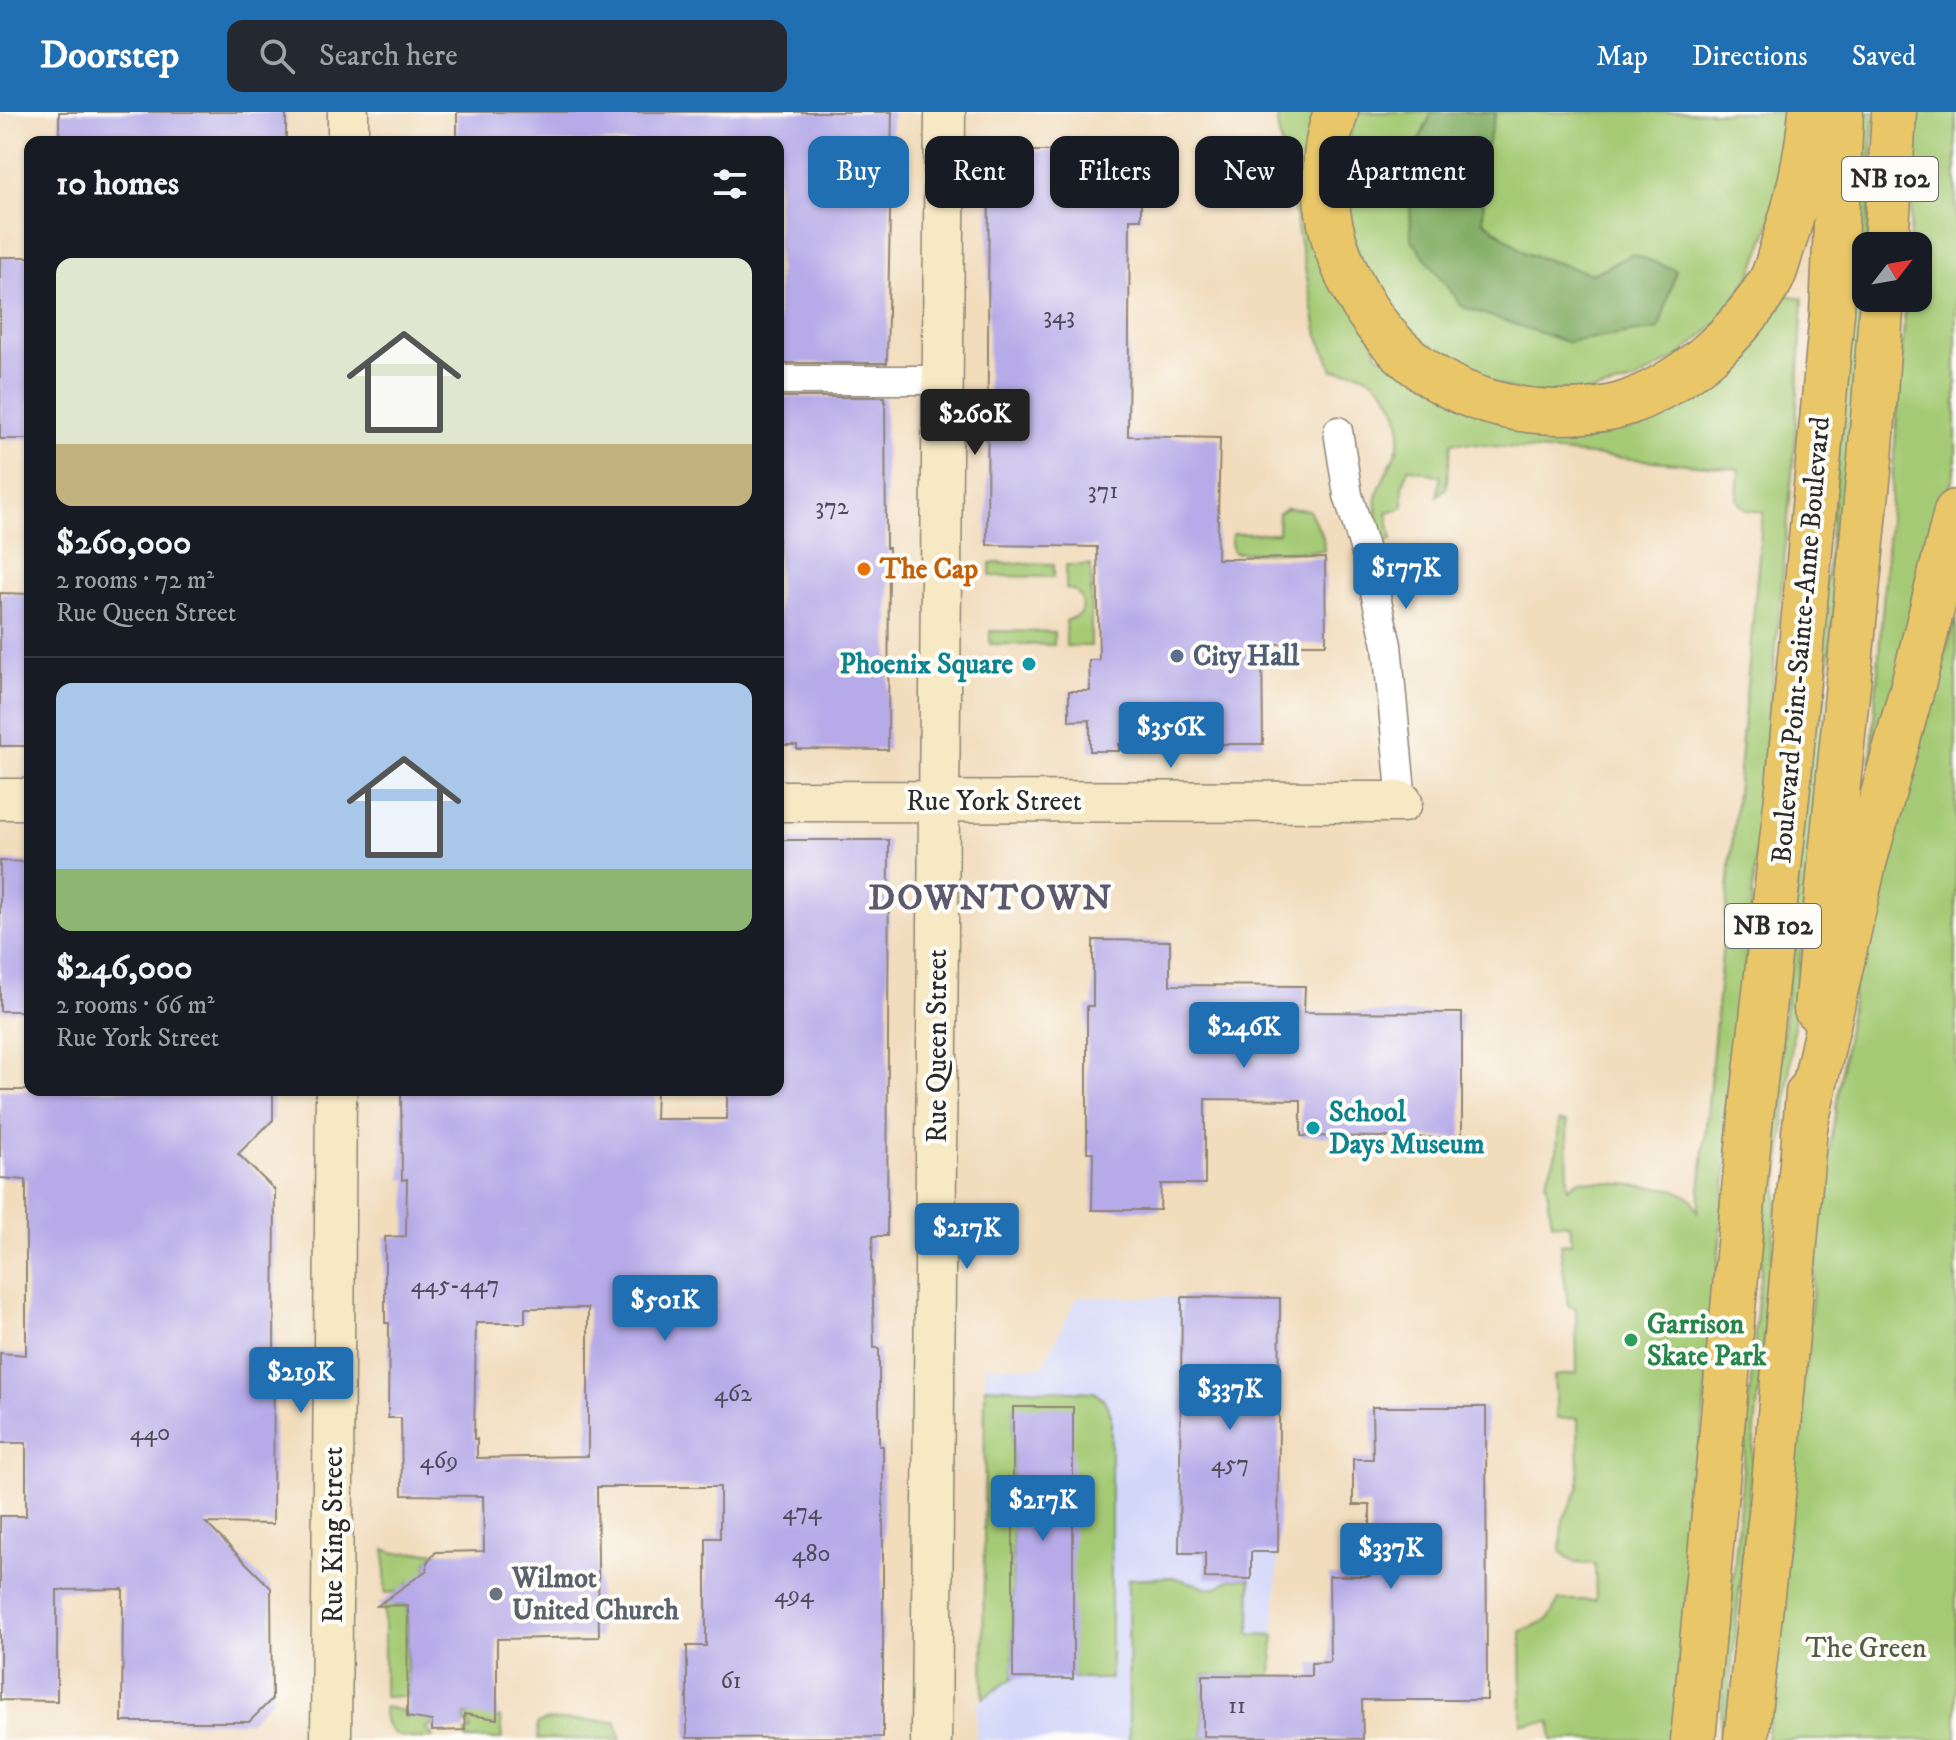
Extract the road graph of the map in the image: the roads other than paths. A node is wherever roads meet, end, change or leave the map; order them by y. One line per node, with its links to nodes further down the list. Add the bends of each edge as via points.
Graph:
1 (348, 112): 7 (main road)
2 (945, 112): 11 (main road, Rue Queen Street)
3 (1336, 112): 4 (main road, via 1325,185 1331,236 1374,321 1405,358 1483,402 1534,412 1579,412 1628,403 1676,380 1746,316 1771,279 1794,212 1807,160)
4 (1811, 112)
5 (1841, 112): 23 (main road, Boulevard Point-Sainte-Anne Boulevard / NB 102, via 1832,313)
6 (1894, 112): 8 (main road, NB 102)
7 (348, 136)
8 (1887, 232)
9 (1881, 312): 20 (main road, Boulevard Point-Sainte-Anne Boulevard / NB 102)
10 (784, 380): 11 (street)
11 (943, 380): 17 (main road, Rue Queen Street)
12 (1338, 431): 18 (street, via 1348,495 1387,645)
13 (1956, 512): 20 (main road, via 1864,863)
14 (0, 799): 15 (main road)
15 (24, 799)
16 (784, 801): 17 (main road, Rue York Street)
17 (940, 801): 18 (main road, Rue York Street); 22 (main road, Rue Queen Street)
18 (1402, 802)
19 (336, 1096): 21 (main road, Rue King Street)
20 (1804, 1132): 24 (main road, Boulevard Point-Sainte-Anne Boulevard / NB 102)
21 (331, 1740)
22 (931, 1740)
23 (1693, 1740)
24 (1746, 1740)

